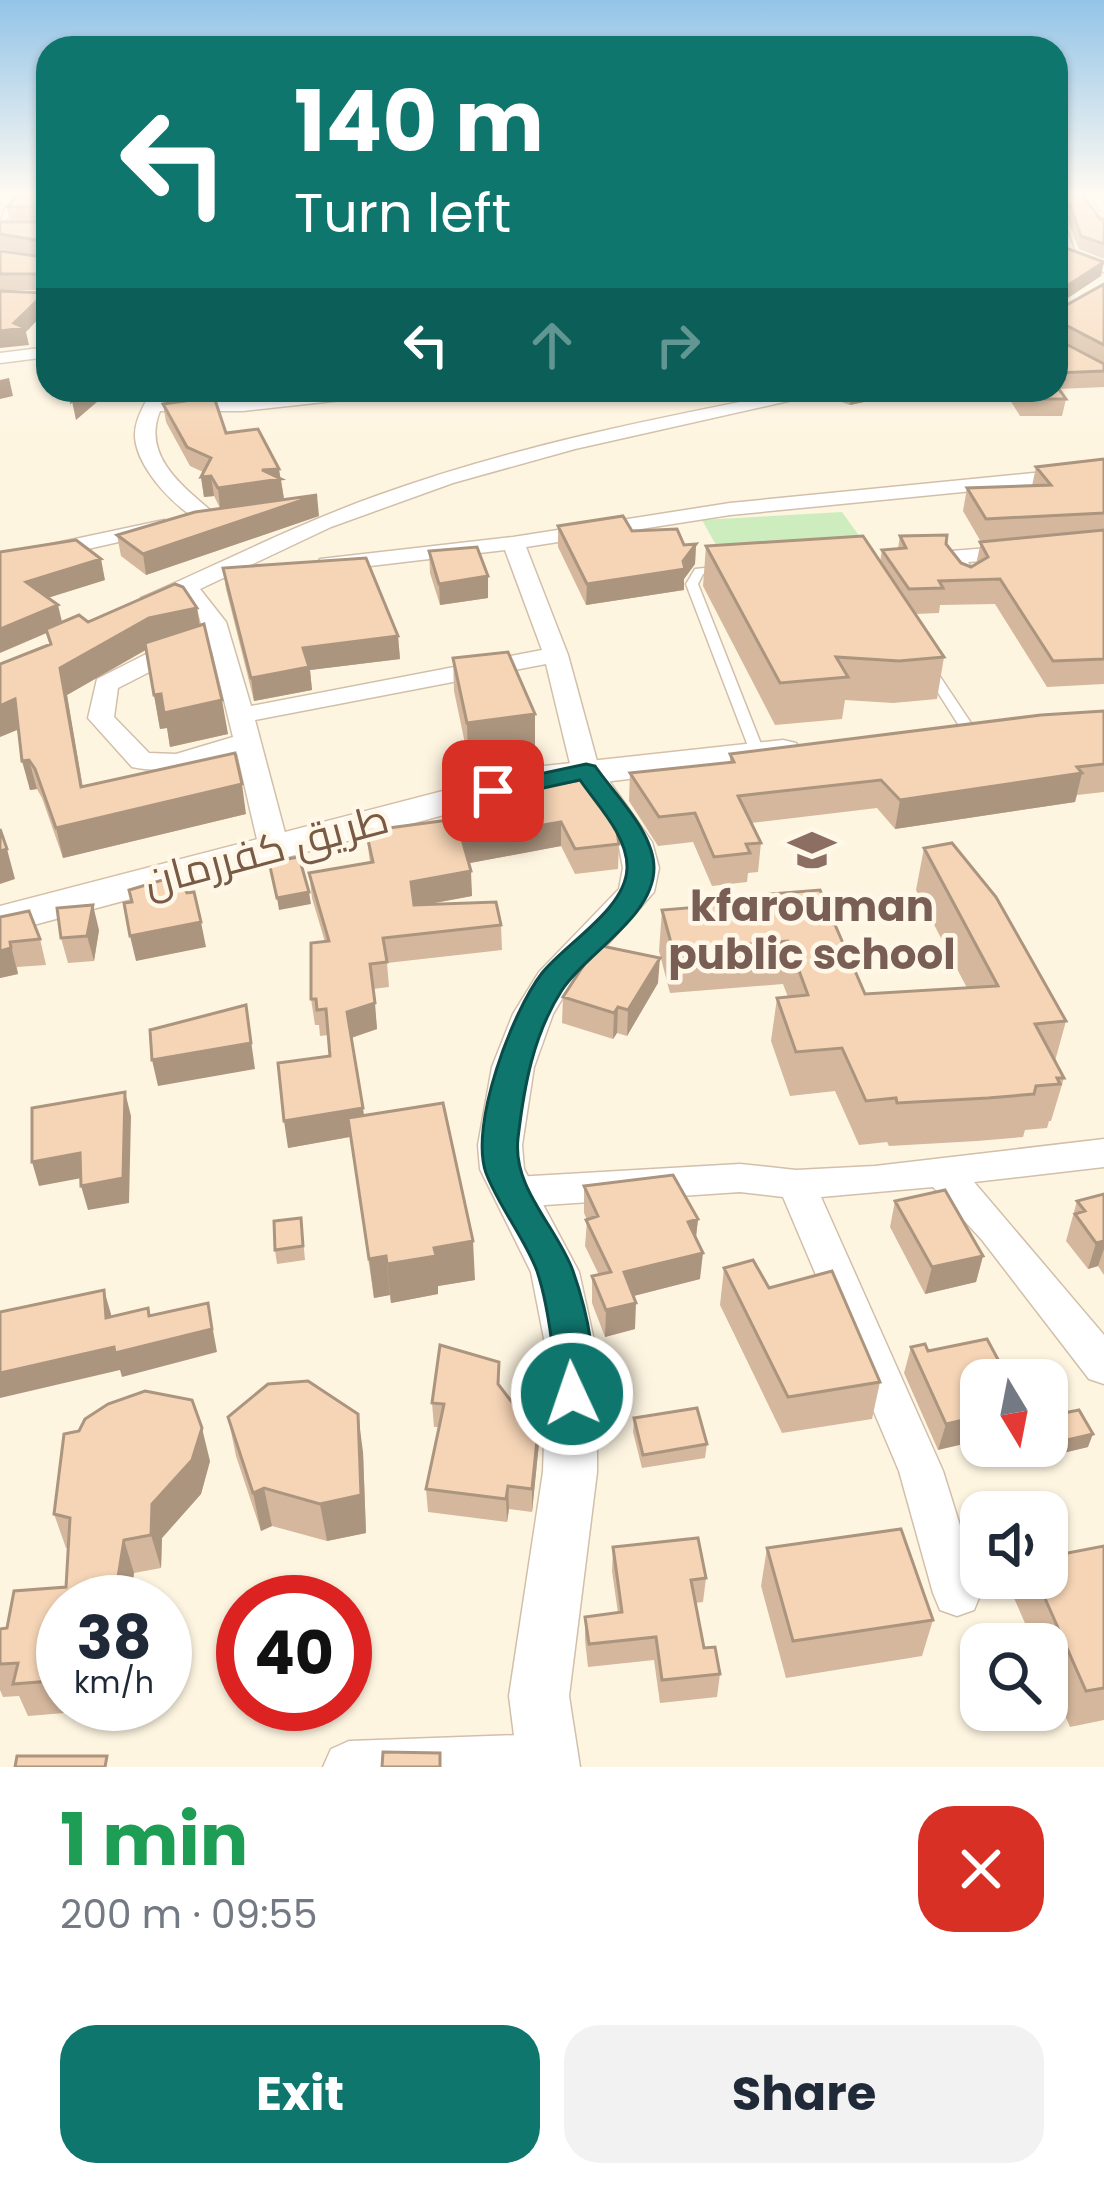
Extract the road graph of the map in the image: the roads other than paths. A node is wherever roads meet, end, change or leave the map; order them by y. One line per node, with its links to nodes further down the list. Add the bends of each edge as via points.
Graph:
1 (36, 354): 2 (street)
2 (0, 358)
3 (155, 402): 12 (street, via 146,446 177,492 220,518)
4 (200, 402): 5 (street)
5 (279, 402)
6 (768, 402): 8 (street)
7 (1104, 472): 10 (street, via 730,509)
8 (408, 494): 9 (street); 14 (street)
9 (300, 507)
10 (513, 543): 14 (street); 19 (street)
11 (1042, 551): 15 (street, via 959,556)
12 (0, 562)
13 (742, 568): 26 (lane, via 699,571 692,584)
14 (214, 575): 16 (street)
15 (968, 580)
16 (187, 587): 17 (street); 18 (street)
17 (122, 615)
18 (222, 642): 21 (street); 21 (street, via 165,654 106,684 101,718 142,761 177,762)
19 (556, 655): 21 (street); 27 (street)
20 (922, 657): 23 (lane)
21 (245, 728): 28 (street)
22 (1015, 728): 23 (main road)
23 (970, 732): 24 (main road)
24 (922, 737)
25 (828, 747): 26 (main road, طريق كفررمان)
26 (758, 754): 27 (main road, طريق كفررمان)
27 (586, 772): 28 (main road, طريق كفررمان); 33 (street, via 635,842 640,868 635,892 553,981 522,1039 500,1145)
28 (274, 848): 29 (main road, طريق كفررمان)
29 (0, 920)
30 (1104, 1153): 31 (street)
31 (942, 1173): 32 (street); 34 (street)
32 (796, 1184): 33 (street, via 740,1178); 35 (street, via 921,1471)
33 (515, 1192): 36 (street, via 555,1272 572,1354 570,1472 539,1696)
34 (1104, 1366)
35 (957, 1593)
36 (548, 1763): 37 (street)
37 (349, 1767)

